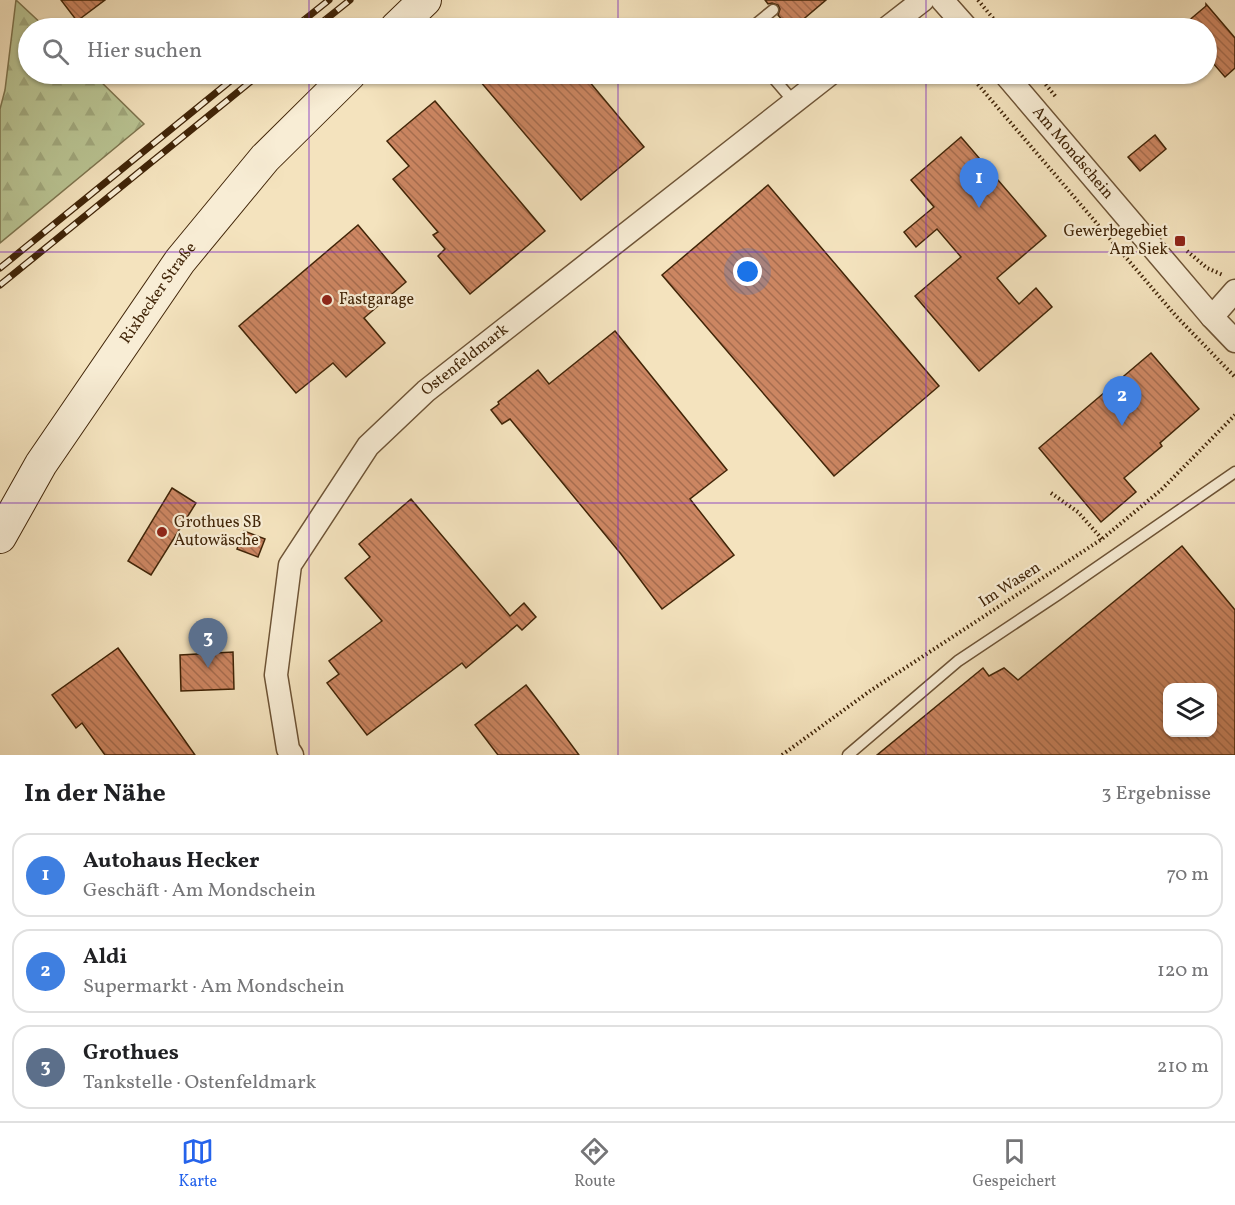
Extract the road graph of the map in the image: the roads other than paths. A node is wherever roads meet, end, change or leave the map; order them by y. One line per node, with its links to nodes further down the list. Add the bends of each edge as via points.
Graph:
1 (425, 0): 5 (main road)
2 (923, 0): 7 (street)
3 (942, 0): 8 (street)
4 (774, 10): 6 (lane)
5 (406, 18)
6 (764, 18)
7 (900, 18)
8 (958, 18)
9 (340, 84): 18 (main road, Rixbecker Straße, via 265,158 180,261 40,464)
10 (779, 84): 13 (lane)
11 (817, 84): 13 (street, Ostenfeldmark)
12 (1014, 84): 15 (street, Am Mondschein)
13 (794, 102): 19 (street, Ostenfeldmark, via 426,391 368,446 290,565 276,675)
14 (1232, 286): 15 (street)
15 (1212, 317): 16 (street, Am Mondschein)
16 (1235, 341)
17 (1235, 472): 20 (lane, via 958,661)
18 (0, 537)
19 (292, 755)
20 (848, 755)

